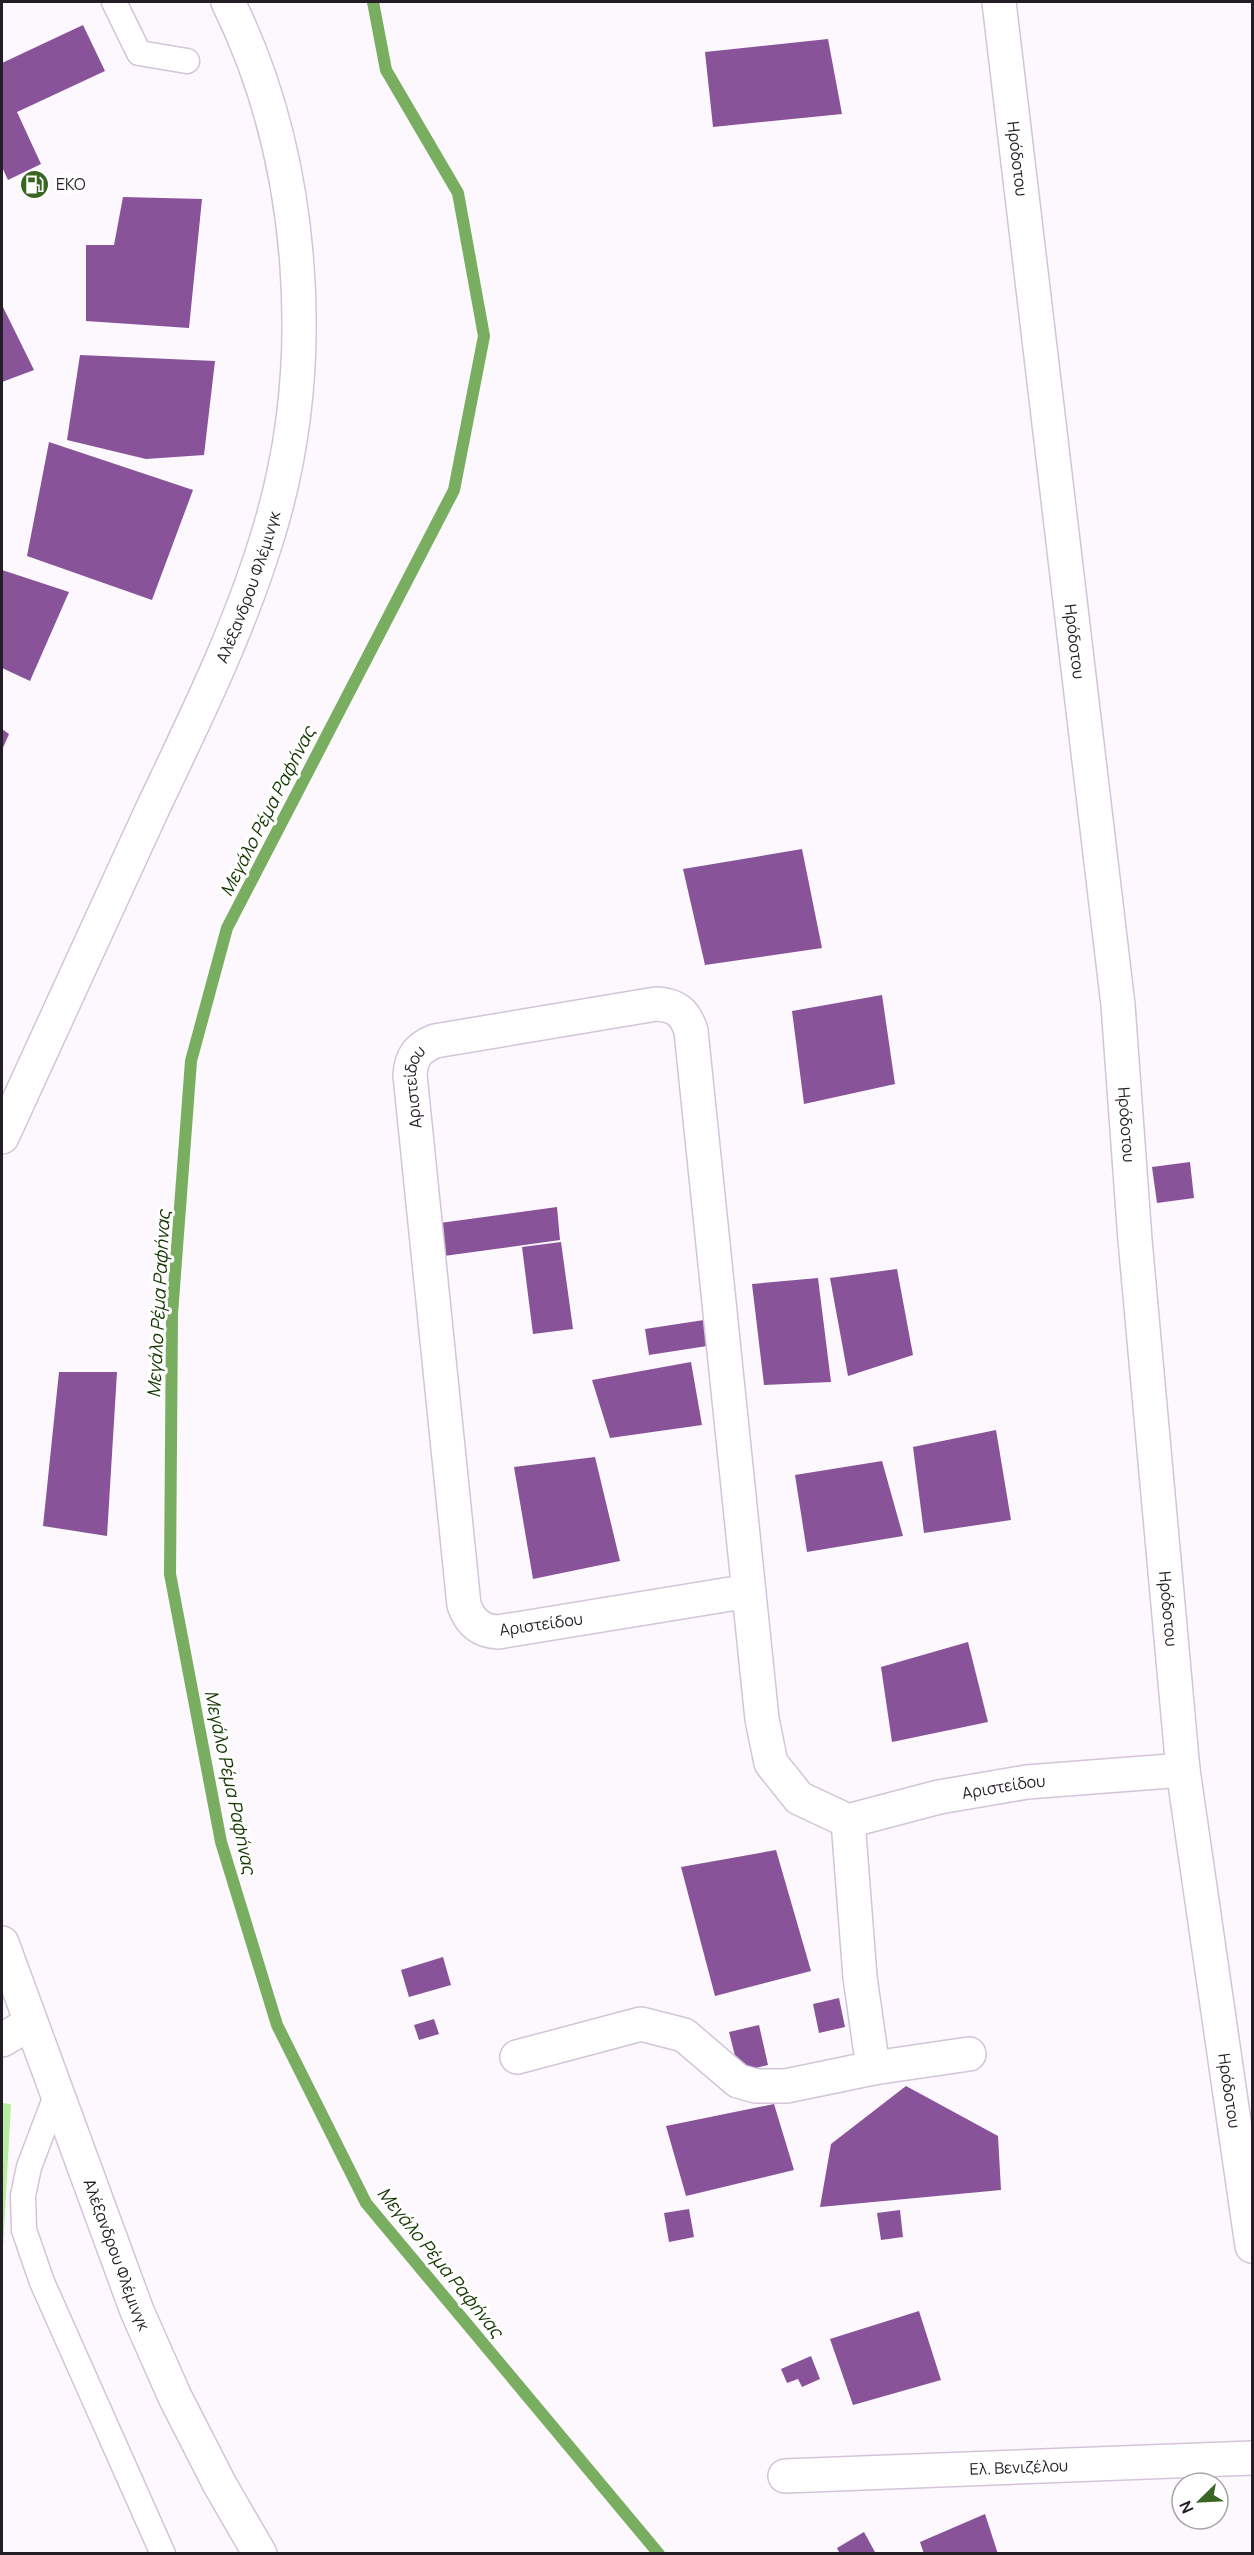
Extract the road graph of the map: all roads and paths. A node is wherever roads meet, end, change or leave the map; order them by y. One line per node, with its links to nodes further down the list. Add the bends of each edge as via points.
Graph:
1 (114, 2): 4 (lane, via 139,53)
2 (228, 2): 5 (street, Αλέξανδρου Φλέμινγκ, via 245,36 270,110 288,185 297,260 298,349 285,469 271,527 234,632)
3 (999, 2): 7 (street, Ηρόδοτου, via 1118,1005)
4 (187, 61)
5 (2, 1137)
6 (749, 1591): 6 (street, Αριστείδου, via 687,1019 674,1007 656,1004 424,1045 411,1063 410,1075 468,1617 487,1631 498,1632); 8 (street, Αριστείδου, via 762,1719 771,1763 799,1798)
7 (1183, 1770): 8 (street, Αριστείδου, via 1027,1782 939,1797); 16 (street, Ηρόδοτου)
8 (848, 1821): 14 (street, via 860,1977)
9 (2, 1943): 10 (street, Αλέξανδρου Φλέμινγκ)
10 (31, 2023): 11 (street); 15 (street, Αλέξανδρου Φλέμινγκ)
11 (2, 2040)
12 (969, 2054): 14 (street)
13 (517, 2057): 14 (street, via 641,2024 684,2035 738,2081 756,2086 786,2086)
14 (873, 2068)
15 (57, 2093): 19 (lane, via 29,2167 23,2196 24,2230 42,2282); 20 (street, Αλέξανδρου Φλέμινγκ, via 137,2311 170,2386)
16 (1252, 2246)
17 (1252, 2458): 18 (street, Ελ. Βενιζέλου)
18 (784, 2476)
19 (163, 2553)
20 (260, 2553)

